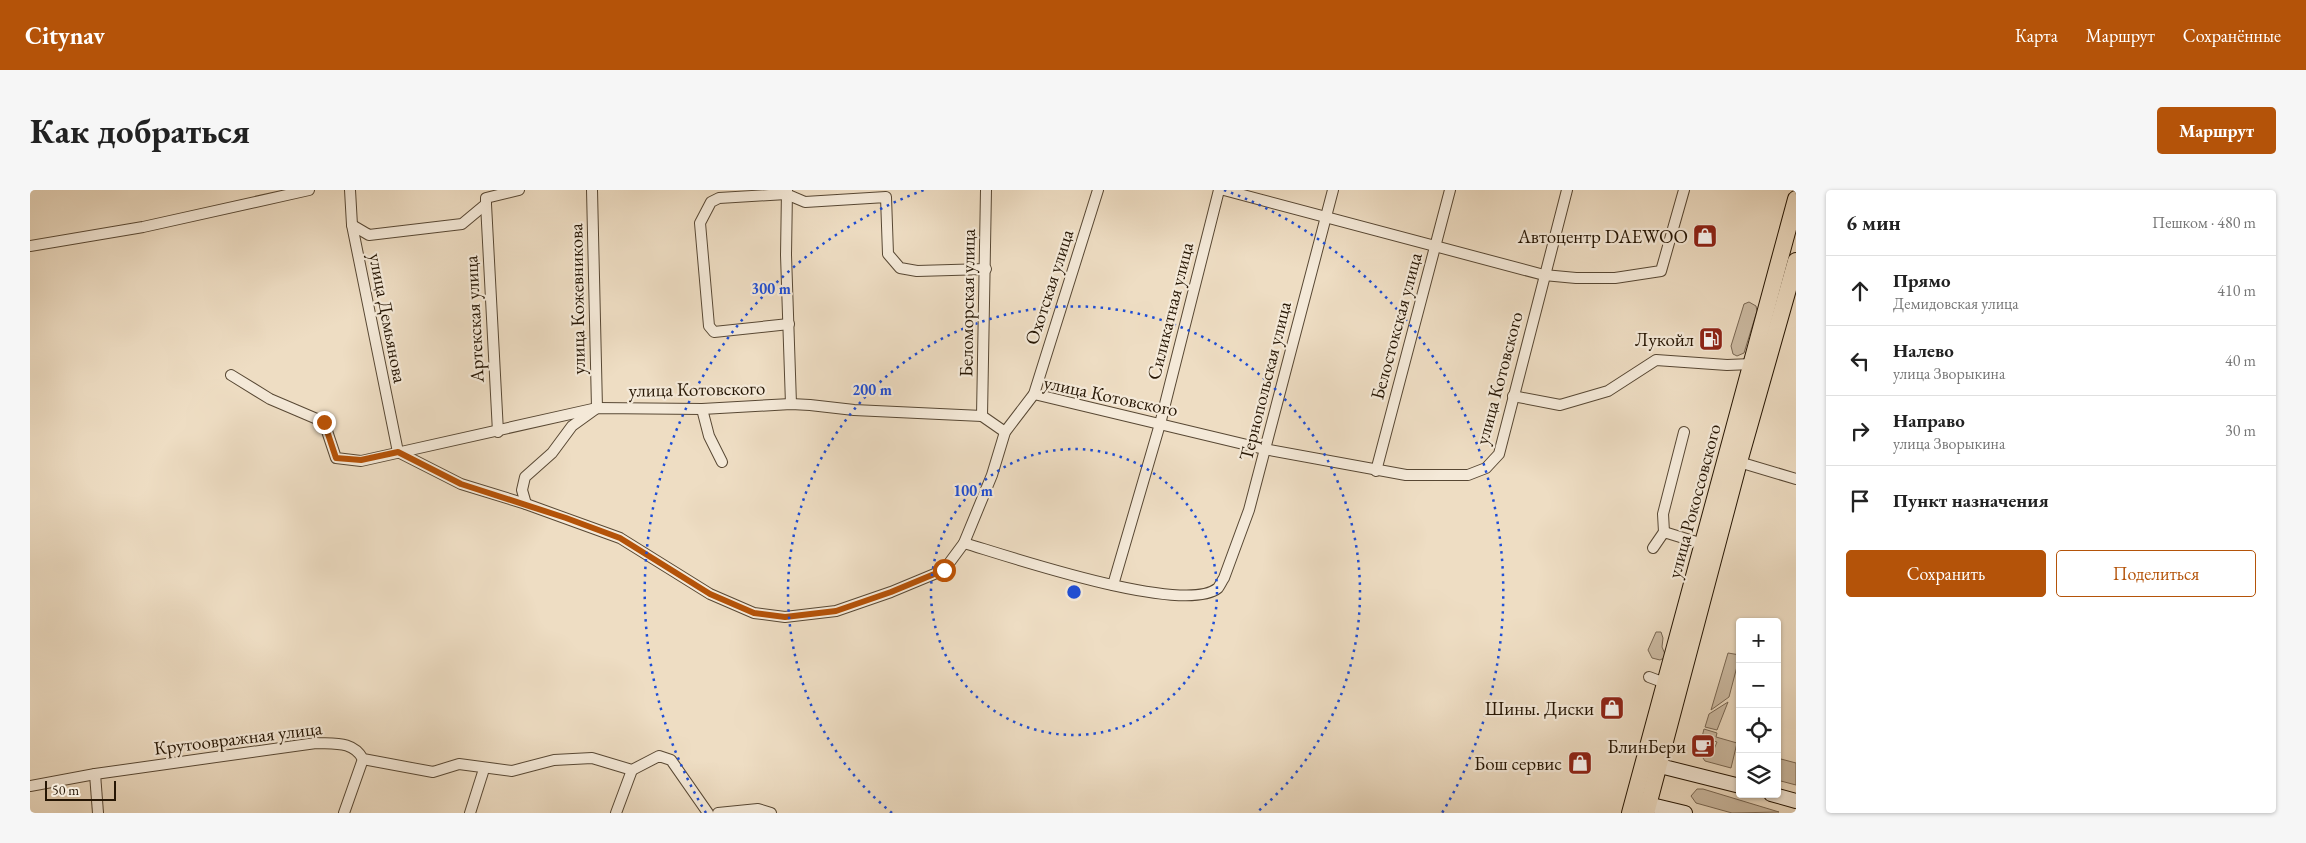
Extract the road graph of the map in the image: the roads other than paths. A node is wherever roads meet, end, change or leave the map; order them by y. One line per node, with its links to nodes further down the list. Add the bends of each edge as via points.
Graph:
1 (309, 190): 18 (street, via 143,227)
2 (350, 190): 17 (street, улица Демьянова)
3 (519, 190): 15 (street, via 486,198)
4 (592, 190): 30 (street, улица Кожевникова)
5 (986, 190): 21 (street, Беломорская улица)
6 (1098, 190): 27 (street, Охотская улица)
7 (1219, 190): 33 (street, Силикатная улица)
8 (1224, 190): 16 (street)
9 (1332, 190): 16 (street, Тернопольская улица)
10 (1450, 190): 19 (street, Белостокская улица)
11 (1566, 190): 22 (street, улица Котовского)
12 (1684, 190): 22 (street, via 1661,271 1615,278)
13 (786, 192): 21 (street, via 805,202 886,197 888,254 900,268 917,271); 24 (street); 24 (street, via 718,198 712,202 700,223 709,326 714,332)
14 (1796, 199): 25 (highway, улица Рокоссовского)
15 (486, 204): 17 (street, via 462,224 369,235); 34 (street, Артекская улица)
16 (1325, 218): 19 (street); 37 (street, Тернопольская улица)
17 (352, 225): 38 (street, улица Демьянова)
18 (30, 246)
19 (1435, 247): 22 (street); 41 (street, Белостокская улица)
20 (1796, 261): 23 (highway, улица Рокоссовского)
21 (986, 269): 32 (street, Беломорская улица)
22 (1544, 274): 28 (street, улица Котовского)
23 (1793, 281): 40 (highway, улица Рокоссовского)
24 (789, 324): 29 (street)
25 (1752, 364): 28 (street, via 1656,360 1608,390 1560,405); 46 (highway, улица Рокоссовского)
26 (230, 375): 38 (street, улица Котовского, via 270,399 324,422 336,458 361,460)
27 (1034, 394): 33 (street, улица Котовского); 35 (street, улица Котовского)
28 (1513, 396): 41 (street, улица Котовского, via 1499,454 1486,468 1468,475 1406,475)
29 (791, 404): 31 (street, улица Котовского); 32 (street, улица Котовского)
30 (597, 408): 31 (street, улица Котовского); 34 (street, улица Котовского); 43 (street, via 572,426 552,453 525,477 522,490)
31 (702, 409): 39 (street, via 709,436)
32 (982, 416): 35 (street)
33 (1160, 424): 37 (street, улица Котовского); 48 (street, Силикатная улица)
34 (498, 432): 38 (street, улица Котовского)
35 (1005, 432): 45 (street, via 992,475)
36 (1684, 432): 44 (street, via 1663,514)
37 (1264, 449): 41 (street, улица Котовского); 48 (street, Тернопольская улица, via 1249,510 1218,588 1199,594 1173,595)
38 (398, 452): 43 (street, via 461,484)
39 (722, 462)
40 (1738, 462): 42 (street); 52 (highway, улица Рокоссовского)
41 (1376, 471)
42 (1796, 478)
43 (526, 504): 45 (street, via 620,538 710,594 754,613 785,617 836,611 891,592 944,570)
44 (1664, 532): 46 (street); 47 (street)
45 (964, 543): 48 (street)
46 (1703, 544): 50 (highway, улица Рокоссовского)
47 (1653, 548)
48 (1113, 585)
49 (1649, 678): 50 (street)
50 (1665, 683): 52 (highway, улица Рокоссовского)
51 (363, 759): 53 (street, Крутоовражная улица, via 433,772 458,764); 55 (street, Крутоовражная улица, via 358,750 345,744 316,743); 62 (street)
52 (1651, 764): 56 (main road); 60 (highway, улица Рокоссовского)
53 (484, 769): 54 (street, Крутоовражная улица, via 512,771 554,760 592,758); 63 (street)
54 (632, 770): 64 (street); 65 (street, via 659,756 671,760)
55 (95, 774): 57 (street, Крутоовражная улица); 61 (street)
56 (1736, 785)
57 (30, 786)
58 (1781, 797): 59 (main road)
59 (1796, 801)
60 (1640, 808): 68 (main road)
61 (98, 813)
62 (344, 813)
63 (470, 813)
64 (616, 813)
65 (708, 813)
66 (718, 813): 67 (street, via 758,810)
67 (771, 813)
68 (1685, 813)

